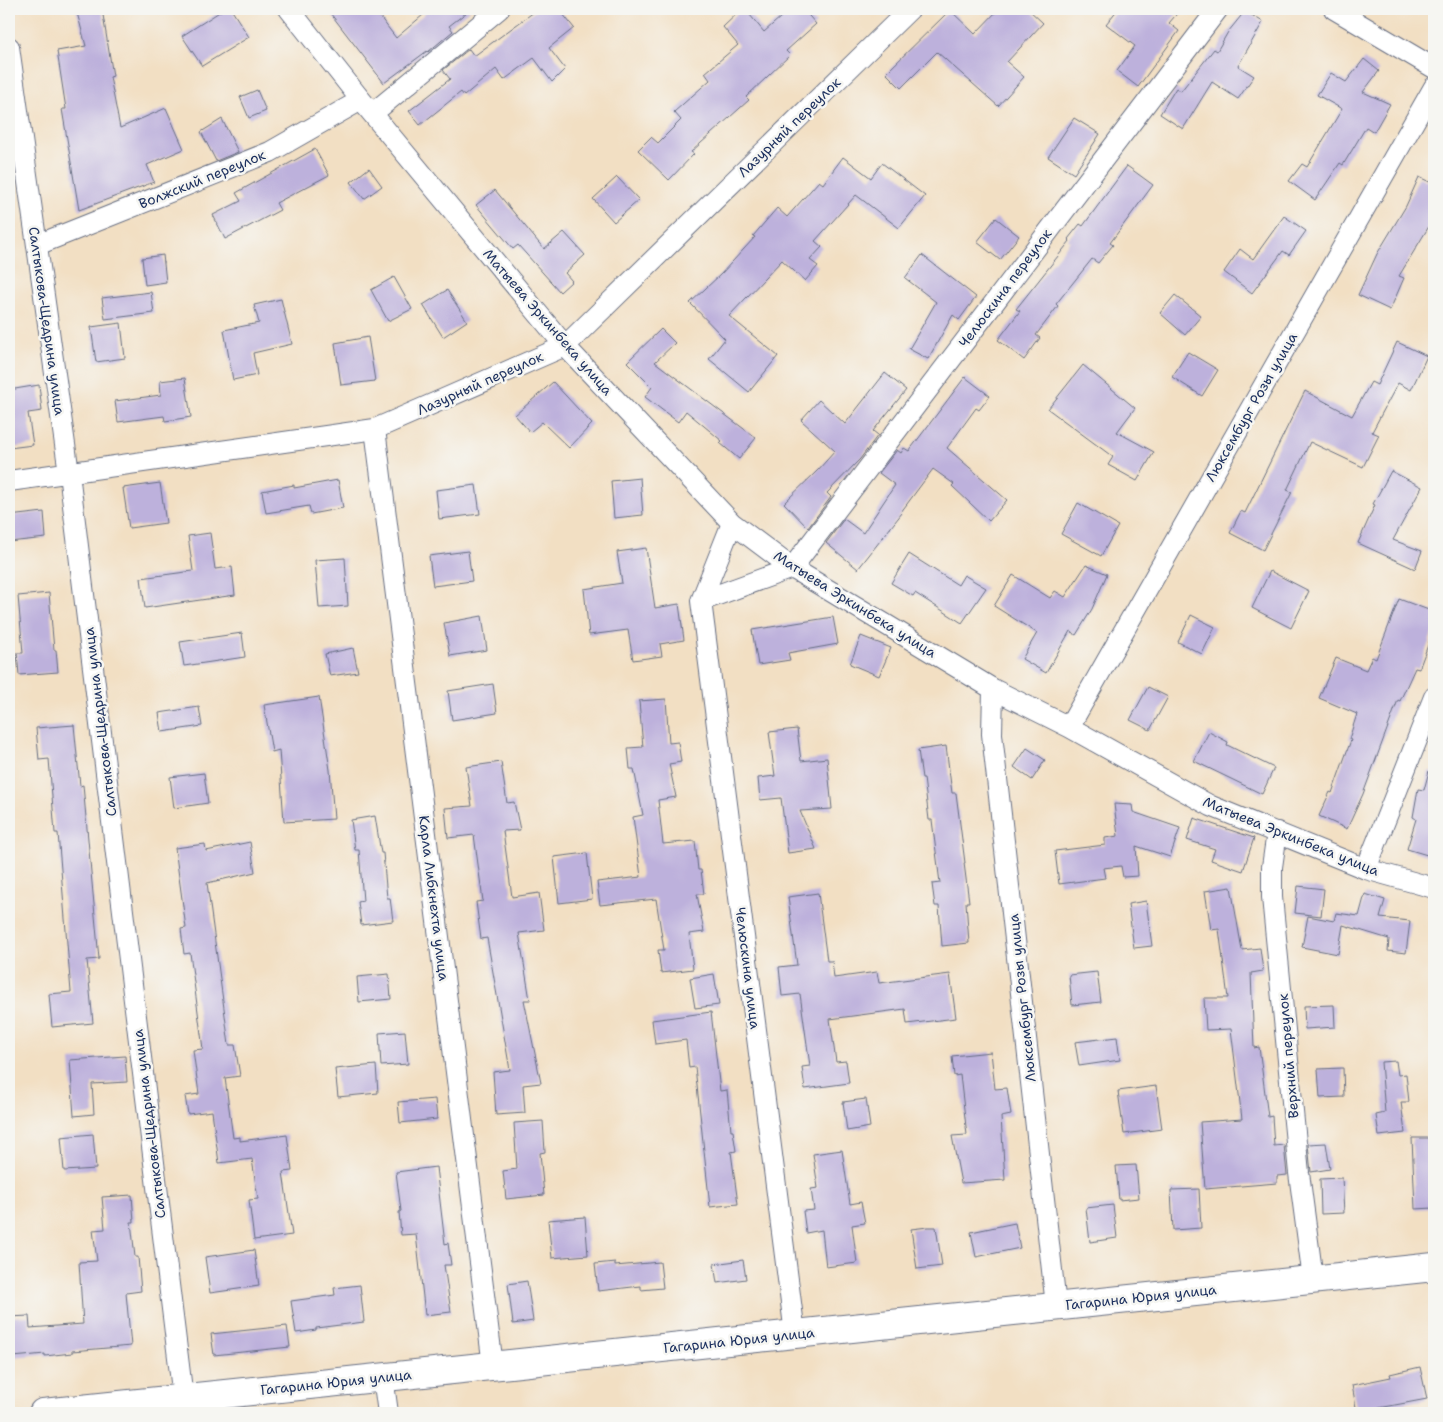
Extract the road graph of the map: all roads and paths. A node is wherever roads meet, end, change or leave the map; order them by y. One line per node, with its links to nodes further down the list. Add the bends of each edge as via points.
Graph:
1 (288, 9): 9 (street, Матыева Эркинбека улица)
2 (499, 9): 9 (street, Волжский переулок)
3 (910, 9): 11 (street, Лазурный переулок)
4 (1218, 9): 16 (street, Челюскина переулок)
5 (1334, 9): 7 (street)
6 (9, 47): 10 (street, Салтыкова-Щедрина улица)
7 (1434, 68)
8 (1434, 87): 20 (street, Люксембург Розы улица)
9 (367, 107): 10 (street, Волжский переулок, via 270,152); 11 (street, Матыева Эркинбека улица)
10 (37, 245): 13 (street, Салтыкова-Щедрина улица)
11 (565, 346): 12 (street, Лазурный переулок); 15 (street, Матыева Эркинбека улица)
12 (375, 429): 13 (street, Лазурный переулок); 28 (street, Карла Либкнехта улица)
13 (69, 473): 14 (street, Лазурный переулок); 30 (street, Салтыкова-Щедрина улица)
14 (9, 480)
15 (732, 523): 16 (street, Матыева Эркинбека улица); 17 (street, Челюскина улица)
16 (792, 568): 17 (street); 18 (street, Матыева Эркинбека улица)
17 (701, 602): 27 (street, Челюскина улица)
18 (993, 689): 20 (street, Матыева Эркинбека улица); 26 (street, Люксембург Розы улица, via 994,744)
19 (1434, 697): 22 (street)
20 (1069, 727): 21 (street, Матыева Эркинбека улица, via 1211,806)
21 (1277, 832): 22 (street, Матыева Эркинбека улица); 25 (street, Верхний переулок, via 1272,897 1299,1173)
22 (1366, 869): 23 (street, Матыева Эркинбека улица)
23 (1434, 888)
24 (1434, 1267): 25 (main road, Гагарина Юрия улица)
25 (1313, 1279): 26 (main road, Гагарина Юрия улица)
26 (1056, 1306): 27 (main road, Гагарина Юрия улица)
27 (795, 1334): 28 (main road, Гагарина Юрия улица)
28 (493, 1366): 29 (main road, Гагарина Юрия улица)
29 (383, 1377): 30 (main road, Гагарина Юрия улица); 32 (street)
30 (183, 1398): 31 (main road, Гагарина Юрия улица)
31 (43, 1413)
32 (388, 1413)

